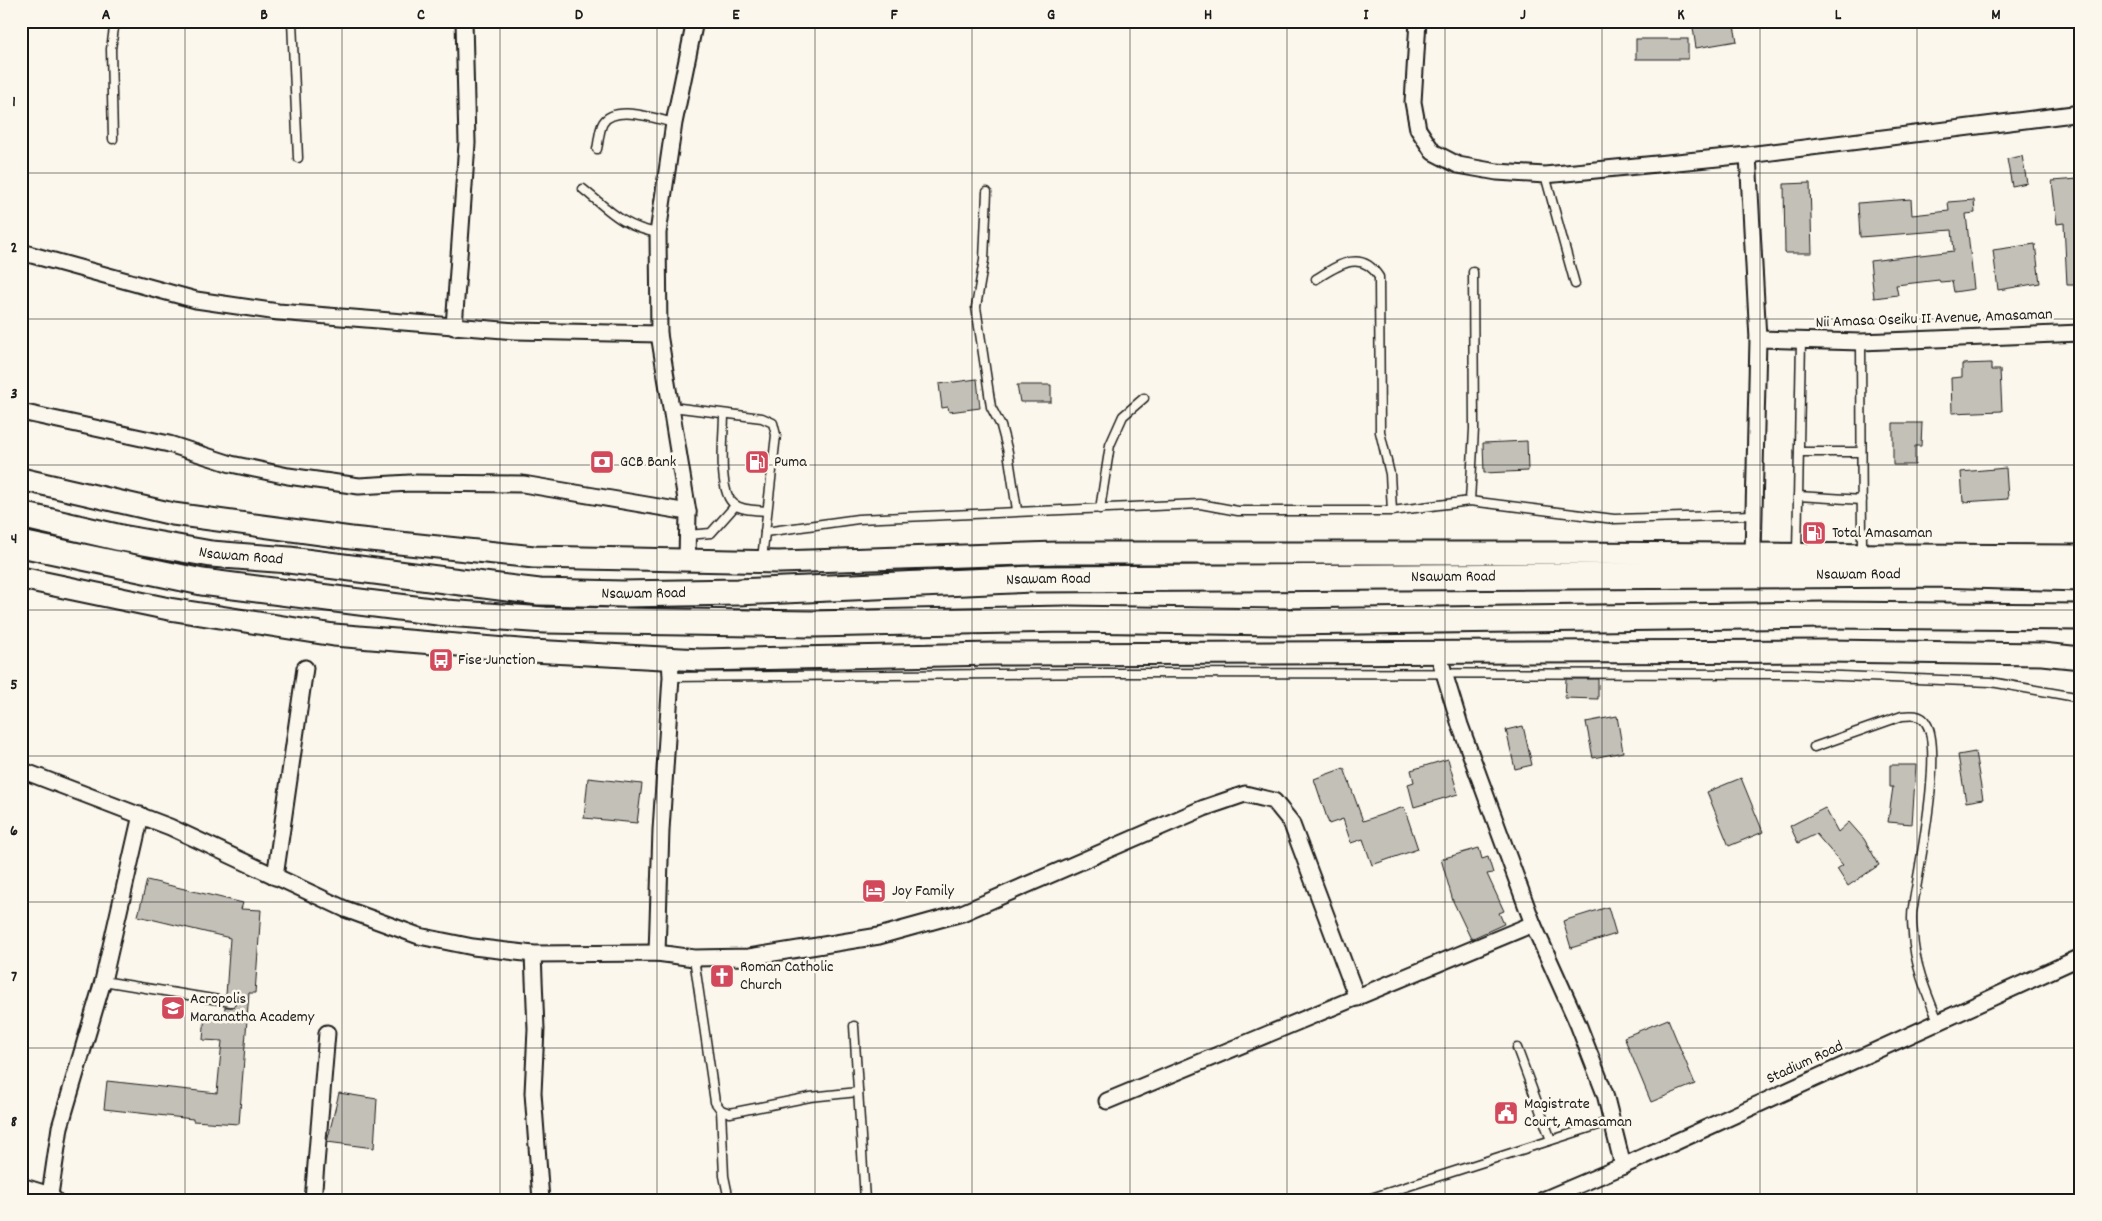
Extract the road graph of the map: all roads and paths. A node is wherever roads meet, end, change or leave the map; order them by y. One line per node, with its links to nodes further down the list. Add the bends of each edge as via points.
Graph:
1 (115, 21): 8 (lane, via 111,49)
2 (292, 21): 11 (lane)
3 (464, 21): 20 (street, via 467,143)
4 (695, 21): 7 (street)
5 (1418, 21): 12 (street, via 1413,102 1418,129 1433,152 1458,165)
6 (2081, 113): 10 (street)
7 (674, 123): 9 (lane, via 630,113 616,114 602,124); 15 (street)
8 (113, 139)
9 (597, 149)
10 (1748, 156): 12 (street); 23 (street)
11 (298, 158)
12 (1546, 175): 19 (lane)
13 (583, 189): 15 (lane, via 625,223)
14 (987, 192): 37 (lane, via 984,260 976,307 991,407 1008,452)
15 (658, 233): 22 (street)
16 (21, 252): 20 (street, via 196,300 278,312)
17 (1474, 272): 35 (lane, via 1474,429)
18 (1316, 279): 41 (lane, via 1344,262 1366,264 1379,277 1380,432 1390,474)
19 (1575, 284)
20 (454, 326): 22 (street, via 516,331)
21 (2081, 333): 25 (street, Nii Amasa Oseiku II Avenue, Amasaman)
22 (659, 334): 27 (street)
23 (1758, 339): 24 (street, Nii Amasa Oseiku II Avenue, Amasaman); 43 (street)
24 (1801, 340): 25 (street, Nii Amasa Oseiku II Avenue, Amasaman); 30 (lane)
25 (1861, 342): 31 (lane)
26 (1144, 398): 38 (lane, via 1122,416 1110,445)
27 (672, 407): 29 (lane); 40 (street)
28 (21, 412): 40 (street, via 169,444 231,464 297,477 359,486 522,484)
29 (724, 414): 36 (lane, via 724,488); 39 (lane, via 762,418 773,423 776,435)
30 (1799, 452): 31 (lane); 33 (lane)
31 (1861, 452): 34 (lane)
32 (21, 479): 51 (main road, via 173,514 351,538 534,557)
33 (1798, 496): 34 (lane); 48 (lane)
34 (1862, 500): 49 (lane)
35 (1470, 501): 41 (lane); 43 (lane, via 1614,519)
36 (735, 506): 39 (lane); 45 (lane, via 711,533)
37 (1017, 510): 38 (lane); 44 (lane, via 858,518)
38 (1100, 510): 41 (lane, via 1200,504 1238,511)
39 (767, 511): 44 (lane)
40 (688, 512): 45 (street)
41 (1392, 512)
42 (21, 515): 54 (highway, Nsawam Road, via 210,554 289,560 539,592 738,592 1033,579 1924,574)
43 (1754, 515): 47 (street)
44 (765, 532): 52 (lane)
45 (688, 536): 51 (street)
46 (21, 544): 55 (highway, Nsawam Road, via 202,582 446,614 545,620 822,624 1067,619 1284,622 1836,615)
47 (1753, 556): 48 (main road); 52 (main road, via 1057,553)
48 (1797, 556): 49 (main road)
49 (1862, 556): 50 (main road)
50 (2081, 556)
51 (687, 560): 52 (main road)
52 (762, 562)
53 (21, 578): 59 (main road, via 168,609 334,635 532,651)
54 (2081, 578)
55 (2081, 617)
56 (1438, 653): 57 (main road, via 1828,651 2042,654); 59 (main road, via 994,654 700,660); 60 (street)
57 (2081, 658)
58 (305, 668): 65 (street)
59 (670, 668): 60 (lane); 67 (street)
60 (1444, 674): 61 (lane, via 1791,674 1991,682); 66 (street)
61 (2081, 698)
62 (1814, 748): 74 (lane, via 1902,716 1914,714 1926,722 1932,738 1931,765 1924,848 1912,909 1913,937 1921,979)
63 (21, 770): 64 (street)
64 (141, 815): 65 (street); 71 (street)
65 (275, 877): 68 (street, via 345,909 419,936)
66 (1533, 924): 72 (street); 81 (street, via 1578,1024)
67 (657, 953): 68 (street); 70 (street)
68 (533, 954): 87 (street, via 536,1029 533,1093)
69 (2081, 957): 74 (street, Stadium Road)
70 (694, 958): 72 (street, via 749,957 879,936 962,912 1204,808 1245,794 1274,801 1291,822); 80 (lane, via 715,1102)
71 (103, 981): 73 (lane); 85 (street, via 60,1127)
72 (1357, 998): 79 (street)
73 (231, 1002)
74 (1938, 1022): 83 (street, Stadium Road)
75 (854, 1026): 78 (lane)
76 (327, 1033): 86 (street)
77 (1517, 1048): 82 (lane)
78 (858, 1092): 80 (lane, via 810,1097 730,1113); 89 (lane)
79 (1107, 1101)
80 (721, 1110): 88 (lane, via 724,1176)
81 (1612, 1121): 82 (lane); 83 (street)
82 (1551, 1140): 90 (lane)
83 (1623, 1166): 91 (street, Stadium Road)
84 (21, 1186): 85 (street)
85 (52, 1198)
86 (313, 1200)
87 (541, 1200)
88 (729, 1200)
89 (865, 1200)
90 (1365, 1200)
91 (1543, 1200)

